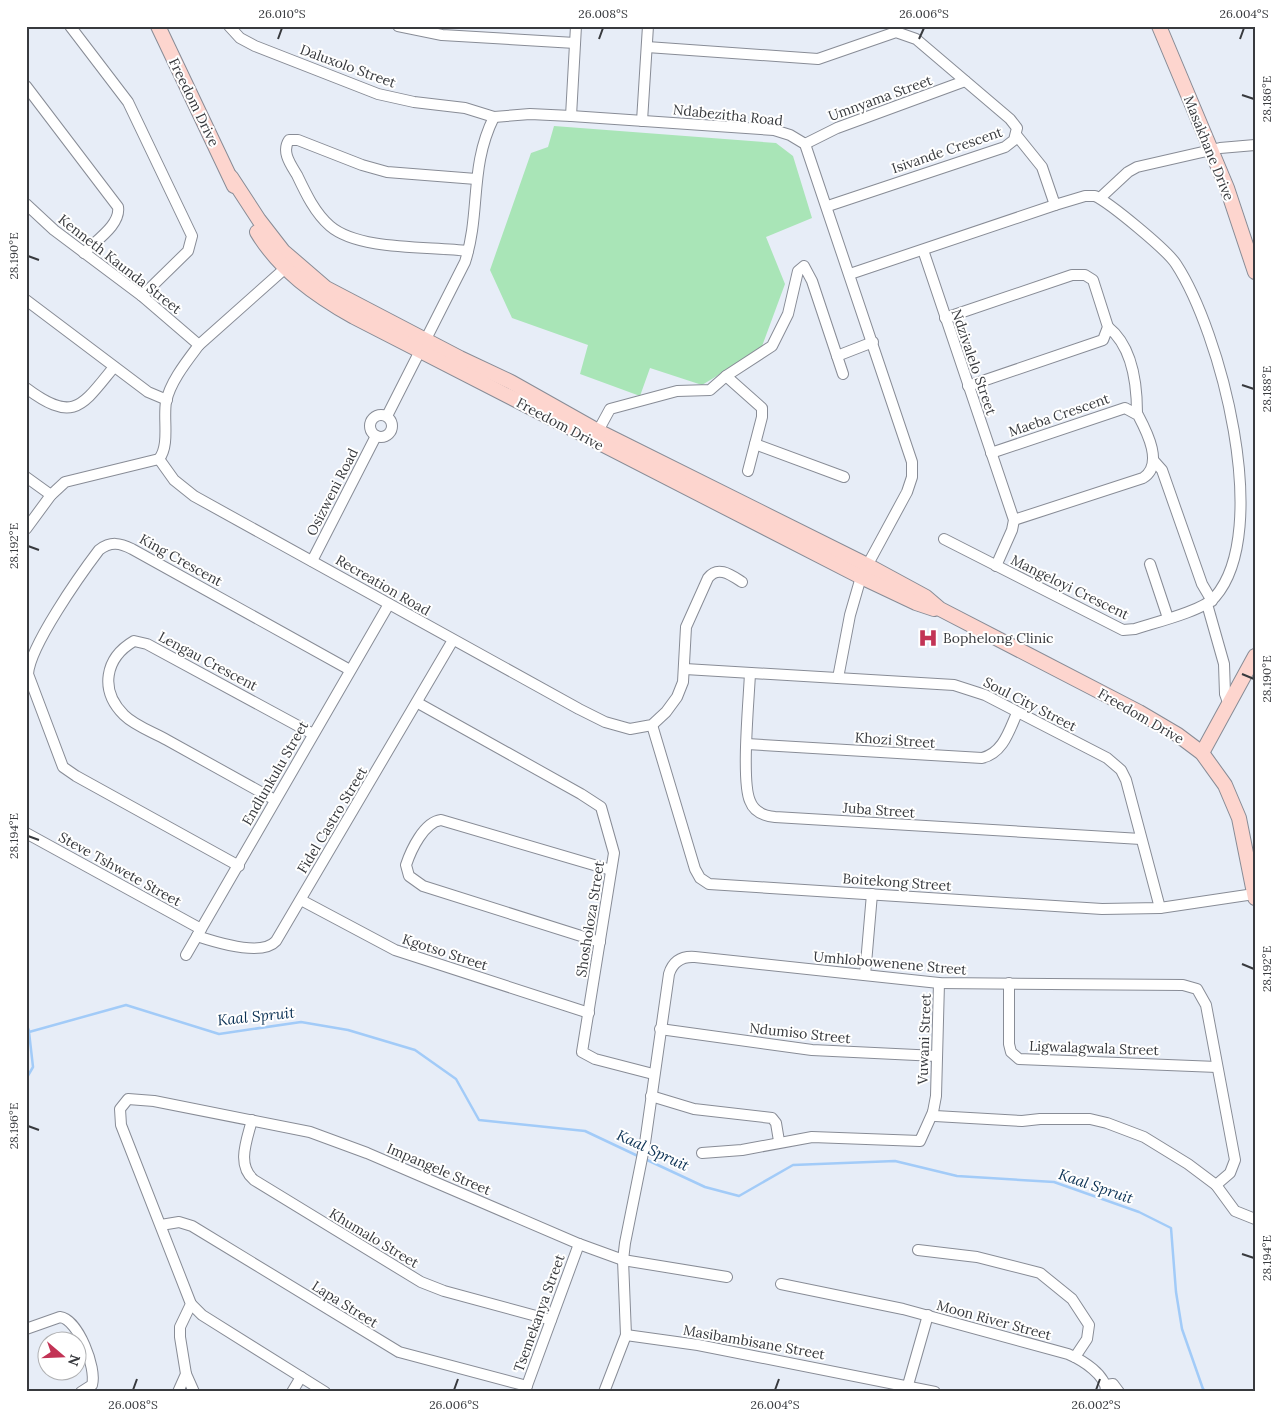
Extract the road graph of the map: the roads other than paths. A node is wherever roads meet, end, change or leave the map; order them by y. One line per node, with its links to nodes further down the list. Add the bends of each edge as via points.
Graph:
1 (70, 26): 30 (street, via 128,102 192,236 186,254)
2 (158, 26): 27 (street, Freedom Drive, via 231,177 236,195 256,230)
3 (229, 26): 13 (street, Daluxolo Street, via 240,38 255,46 378,94 466,108)
4 (398, 26): 8 (street, via 442,35)
5 (576, 26): 8 (street)
6 (648, 26): 9 (street)
7 (1159, 26): 18 (street, Masakhane Drive)
8 (575, 42): 12 (street)
9 (646, 47): 10 (street, Isivande Crescent, via 818,58 902,32 916,39); 14 (street)
10 (965, 81): 15 (street, Isivande Crescent, via 1014,123); 16 (street, Umnyama Street, via 837,128)
11 (26, 86): 26 (street, via 117,203 119,212 116,220)
12 (571, 116): 13 (street, Ndabezitha Road, via 530,114); 14 (street, Ndabezitha Road)
13 (494, 117): 19 (street, via 482,142)
14 (642, 121): 16 (street, Ndabezitha Road, via 779,131)
15 (1017, 136): 22 (street, via 1042,167); 23 (street, Isivande Crescent, via 1005,147)
16 (805, 144): 23 (street)
17 (1255, 145): 18 (street)
18 (1210, 150): 20 (street, via 1132,170); 28 (street, Masakhane Drive)
19 (476, 179): 25 (street); 25 (street, via 387,172 298,140 289,140 286,146 287,158 316,210 342,234 361,241)
20 (1100, 198): 22 (street, via 1089,195); 64 (street, via 1174,262 1202,317 1216,355 1236,454 1241,507 1231,564 1218,592)
21 (26, 204): 26 (street, Kenneth Kaunda Street)
22 (1055, 205): 24 (street)
23 (828, 206): 29 (street)
24 (923, 250): 29 (street); 32 (street, Ndzivalelo Street)
25 (468, 251): 36 (street)
26 (84, 253): 30 (street, Kenneth Kaunda Street)
27 (290, 265): 35 (street); 36 (street, Freedom Drive)
28 (1255, 272)
29 (850, 274): 34 (street)
30 (142, 296): 35 (street, Kenneth Kaunda Street)
31 (26, 300): 38 (street)
32 (945, 318): 33 (street, via 1082,274 1093,280); 41 (street, Ndzivalelo Street)
33 (1108, 327): 41 (street, via 1106,337 1100,342); 44 (street, via 1122,341 1137,389)
34 (873, 342): 37 (street); 62 (street, via 912,469 907,492)
35 (199, 345): 43 (street)
36 (423, 346): 45 (street); 46 (street, Freedom Drive, via 511,382); 62 (street, Freedom Drive)
37 (837, 356): 39 (street); 40 (street, via 804,266 797,274 788,314 774,343)
38 (114, 367): 42 (street, via 89,398 71,407 57,408); 43 (street, via 148,392)
39 (843, 374)
40 (726, 376): 46 (street, via 708,390 663,394 610,409); 48 (street, via 761,406 762,417)
41 (968, 386): 49 (street, Ndzivalelo Street)
42 (26, 388)
43 (167, 400): 50 (street, via 164,451)
44 (1137, 413): 49 (street, Maeba Crescent, via 1118,409); 51 (street)
45 (387, 416): 47 (street, via 392,423 391,431 384,437); 47 (street, via 378,415 370,420 370,430)
46 (598, 431): 62 (street, Freedom Drive)
47 (376, 436): 59 (street, Osizweni Road)
48 (755, 444): 52 (street); 54 (street)
49 (991, 453): 56 (street, Ndzivalelo Street)
50 (159, 459): 55 (street, via 71,480); 59 (street, Recreation Road, via 174,480 194,496)
51 (1154, 461): 56 (street, via 1144,478); 64 (street, via 1162,470)
52 (748, 471)
53 (26, 477): 55 (street)
54 (844, 477)
55 (51, 495): 57 (street)
56 (1014, 520): 61 (street)
57 (26, 529)
58 (944, 540): 61 (street, Mangeloyi Crescent)
59 (312, 561): 65 (street, Recreation Road)
60 (1150, 564): 66 (street)
61 (996, 566): 66 (street, Mangeloyi Crescent, via 1119,629 1134,630)
62 (864, 571): 72 (street, via 850,615); 79 (street, Freedom Drive, via 926,597 940,609 1139,712)
63 (742, 582): 69 (street, via 723,572 713,573 708,578 686,627)
64 (1209, 602): 66 (street, Mangeloyi Crescent); 74 (street, via 1224,664 1225,694)
65 (389, 604): 67 (street, Recreation Road); 70 (street, Endlunkulu Street)
66 (1168, 618)
67 (453, 640): 73 (street, Fidel Castro Street); 76 (street, Recreation Road, via 605,722 630,729)
68 (1255, 656): 74 (street)
69 (685, 669): 71 (street, Soul City Street); 76 (street, via 677,697)
70 (350, 670): 77 (street, Endlunkulu Street); 83 (street, King Crescent, via 117,543 99,550 39,642 29,663 28,674 63,767)
71 (750, 673): 72 (street, Soul City Street); 78 (street, Juba Street)
72 (838, 678): 75 (street, Soul City Street, via 961,686)
73 (418, 703): 84 (street, Shosholoza Street, via 598,804 613,846); 87 (street, Fidel Castro Street)
74 (1229, 705): 79 (street)
75 (1017, 713): 78 (street, Khozi Street, via 999,748 982,758); 82 (street, Soul City Street, via 1117,765 1126,780)
76 (652, 725): 85 (street, Boitekong Street, via 695,869 704,882)
77 (313, 734): 80 (street, Endlunkulu Street); 80 (street, Lengau Crescent, via 155,646 134,641 122,649 111,664 109,688 124,715)
78 (747, 744): 82 (street, Juba Street, via 750,802 755,810 769,816)
79 (1202, 753): 86 (street, Freedom Drive, via 1225,785 1239,818)
80 (274, 800): 83 (street, Endlunkulu Street)
81 (26, 833): 89 (street, Steve Tshwete Street)
82 (1141, 840): 88 (street, Soul City Street)
83 (239, 866): 89 (street, Endlunkulu Street)
84 (611, 870): 90 (street, Shosholoza Street); 90 (street, via 441,820 427,828 406,865 409,876 423,886)
85 (872, 894): 88 (street, Boitekong Street, via 1102,909); 92 (street)
86 (1254, 896): 88 (street, Boitekong Street)
87 (301, 900): 89 (street, Fidel Castro Street, via 276,941 266,948 222,943); 95 (street, Kgotso Street, via 395,950)
88 (1160, 908)
89 (199, 932): 91 (street, Endlunkulu Street)
90 (600, 942): 95 (street, Shosholoza Street)
91 (186, 955)
92 (865, 976): 93 (street, Umhlobowenene Street); 96 (street, Umhlobowenene Street, via 686,957 670,969)
93 (939, 983): 94 (street, Umhlobowenene Street); 97 (street, Vuwani Street)
94 (1009, 984): 98 (street, Umhlobowenene Street, via 1183,985 1197,989 1206,1005); 98 (street, Ligwalagwala Street, via 1009,1044 1011,1052 1019,1059)
95 (589, 1013): 99 (street, Shosholoza Street, via 582,1046 585,1055)
96 (660, 1029): 97 (street, Ndumiso Street, via 812,1050); 99 (street, Umhlobowenene Street)
97 (937, 1056): 101 (street, Vuwani Street)
98 (1217, 1067): 105 (street, Umhlobowenene Street, via 1235,1163 1230,1173)
99 (654, 1074): 100 (street, Umhlobowenene Street)
100 (651, 1096): 103 (street, via 694,1109 772,1118); 110 (street, Umhlobowenene Street)
101 (933, 1112): 103 (street, Vuwani Street, via 923,1136 916,1142 824,1137); 105 (street, via 935,1116 973,1120 1097,1120 1150,1140)
102 (252, 1120): 107 (street, Impangele Street, via 137,1098 123,1103 119,1116); 108 (street, Impangele Street, via 338,1141); 115 (street, Khumalo Street, via 244,1163 245,1170 254,1180 421,1282)
103 (780, 1141): 104 (street, via 742,1150)
104 (702, 1153)
105 (1216, 1185): 106 (street, via 1235,1211)
106 (1255, 1219)
107 (161, 1225): 113 (street); 123 (street, Lapa Street, via 179,1222 192,1226 399,1352)
108 (579, 1244): 110 (street, Impangele Street); 115 (street, Tsemekanya Street)
109 (918, 1250): 118 (street, via 976,1257 1040,1273 1072,1299 1088,1325 1087,1338)
110 (623, 1260): 111 (street, Impangele Street); 117 (street, Umhlobowenene Street)
111 (727, 1277)
112 (781, 1284): 114 (street)
113 (190, 1304): 119 (street, via 182,1318 180,1337); 120 (street, via 202,1315)
114 (928, 1315): 118 (street, Moon River Street); 121 (street, Moon River Street)
115 (551, 1320): 123 (street, Tsemekanya Street)
116 (26, 1330): 124 (street, via 60,1317 75,1326 92,1371 92,1384)
117 (626, 1335): 121 (street, Masibambisane Street, via 698,1345); 129 (street)
118 (1075, 1357): 122 (street, Moon River Street, via 1100,1376)
119 (186, 1374): 125 (street); 126 (street)
120 (301, 1377): 127 (street); 128 (street)
121 (908, 1385): 130 (street, Masibambisane Street)
122 (1106, 1388): 131 (street, Moon River Street, via 1113,1384)
123 (526, 1389)
124 (81, 1392)
125 (178, 1392)
126 (194, 1392)
127 (292, 1392)
128 (325, 1392)
129 (604, 1392)
130 (935, 1392)
131 (1119, 1392)

